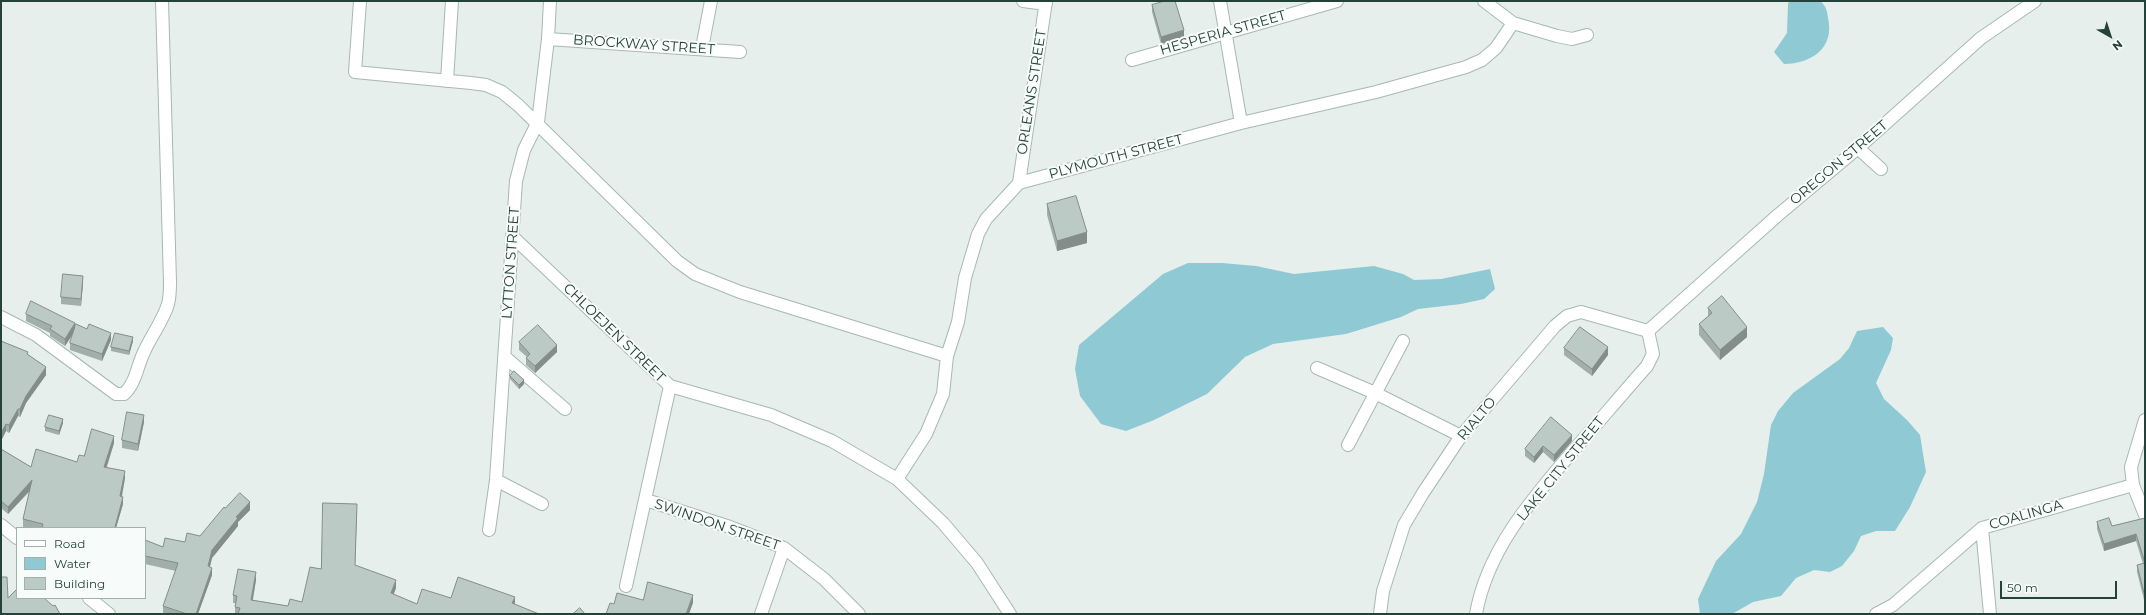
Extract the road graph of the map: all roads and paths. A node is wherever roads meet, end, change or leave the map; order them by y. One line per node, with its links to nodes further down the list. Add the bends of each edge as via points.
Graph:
1 (162, 1): 26 (street, via 170,282 168,303 163,318 143,353 130,388 124,394 116,394 36,335)
2 (360, 1): 19 (street, via 355,72)
3 (452, 1): 19 (street)
4 (550, 1): 15 (street, LYTTON STREET)
5 (711, 1): 16 (street)
6 (1023, 1): 11 (street)
7 (1220, 1): 13 (street)
8 (1337, 1): 13 (street, HESPERIA STREET)
9 (1484, 1): 12 (street)
10 (2035, 1): 22 (street, OREGON STREET, via 1981,38)
11 (1046, 2): 24 (street, ORLEANS STREET)
12 (1513, 23): 14 (street, via 1572,39); 21 (street, PLYMOUTH STREET, via 1496,48 1482,60 1466,67 1376,92)
13 (1226, 32): 18 (street, HESPERIA STREET); 21 (street)
14 (1587, 35)
15 (548, 39): 16 (street, BROCKWAY STREET); 20 (street, LYTTON STREET)
16 (702, 48): 17 (street, BROCKWAY STREET)
17 (740, 52)
18 (1132, 60)
19 (447, 81): 20 (street, via 486,85 502,92)
20 (538, 122): 25 (street, LYTTON STREET, via 519,164); 29 (street, via 677,261 695,274 740,292)
21 (1241, 123): 24 (street, PLYMOUTH STREET)
22 (1858, 148): 23 (street); 27 (street, OREGON STREET, via 1778,214)
23 (1880, 169)
24 (1018, 183): 29 (street, via 986,219 978,234 965,278 958,322)
25 (512, 236): 30 (street, LYTTON STREET); 32 (street, CHLOEJEN STREET)
26 (1, 317)
27 (1648, 331): 36 (street, RIALTO, via 1581,312 1567,316 1555,326); 57 (street, LAKE CITY STREET, via 1653,354 1647,366 1530,502 1492,561 1479,596)
28 (1403, 341): 33 (street)
29 (947, 356): 38 (street, via 943,394 926,434)
30 (505, 357): 34 (street); 39 (street, LYTTON STREET)
31 (1317, 368): 33 (street)
32 (670, 386): 38 (street, CHLOEJEN STREET, via 771,415 832,441); 41 (street)
33 (1375, 393): 36 (street); 37 (street)
34 (565, 409)
35 (2145, 420): 40 (street, via 2131,467)
36 (1461, 436): 56 (street, RIALTO, via 1404,525 1383,591)
37 (1348, 445)
38 (897, 478): 55 (street, CHLOEJEN STREET, via 943,523 977,563)
39 (496, 480): 42 (street); 46 (street, LYTTON STREET)
40 (2133, 484): 43 (street); 45 (street, COALINGA)
41 (646, 500): 48 (street, SWINDON STREET, via 730,527); 49 (street)
42 (542, 504)
43 (2145, 515)
44 (1, 525): 47 (street)
45 (1982, 528): 51 (street, COALINGA); 59 (street)
46 (489, 530)
47 (16, 537)
48 (784, 548): 53 (street); 54 (street, SWINDON STREET, via 824,579)
49 (626, 586)
50 (91, 599): 52 (street)
51 (1894, 609): 58 (street, COALINGA)
52 (109, 614)
53 (761, 614)
54 (859, 614)
55 (1010, 614)
56 (1380, 614)
57 (1476, 614)
58 (1876, 614)
59 (1990, 614)

